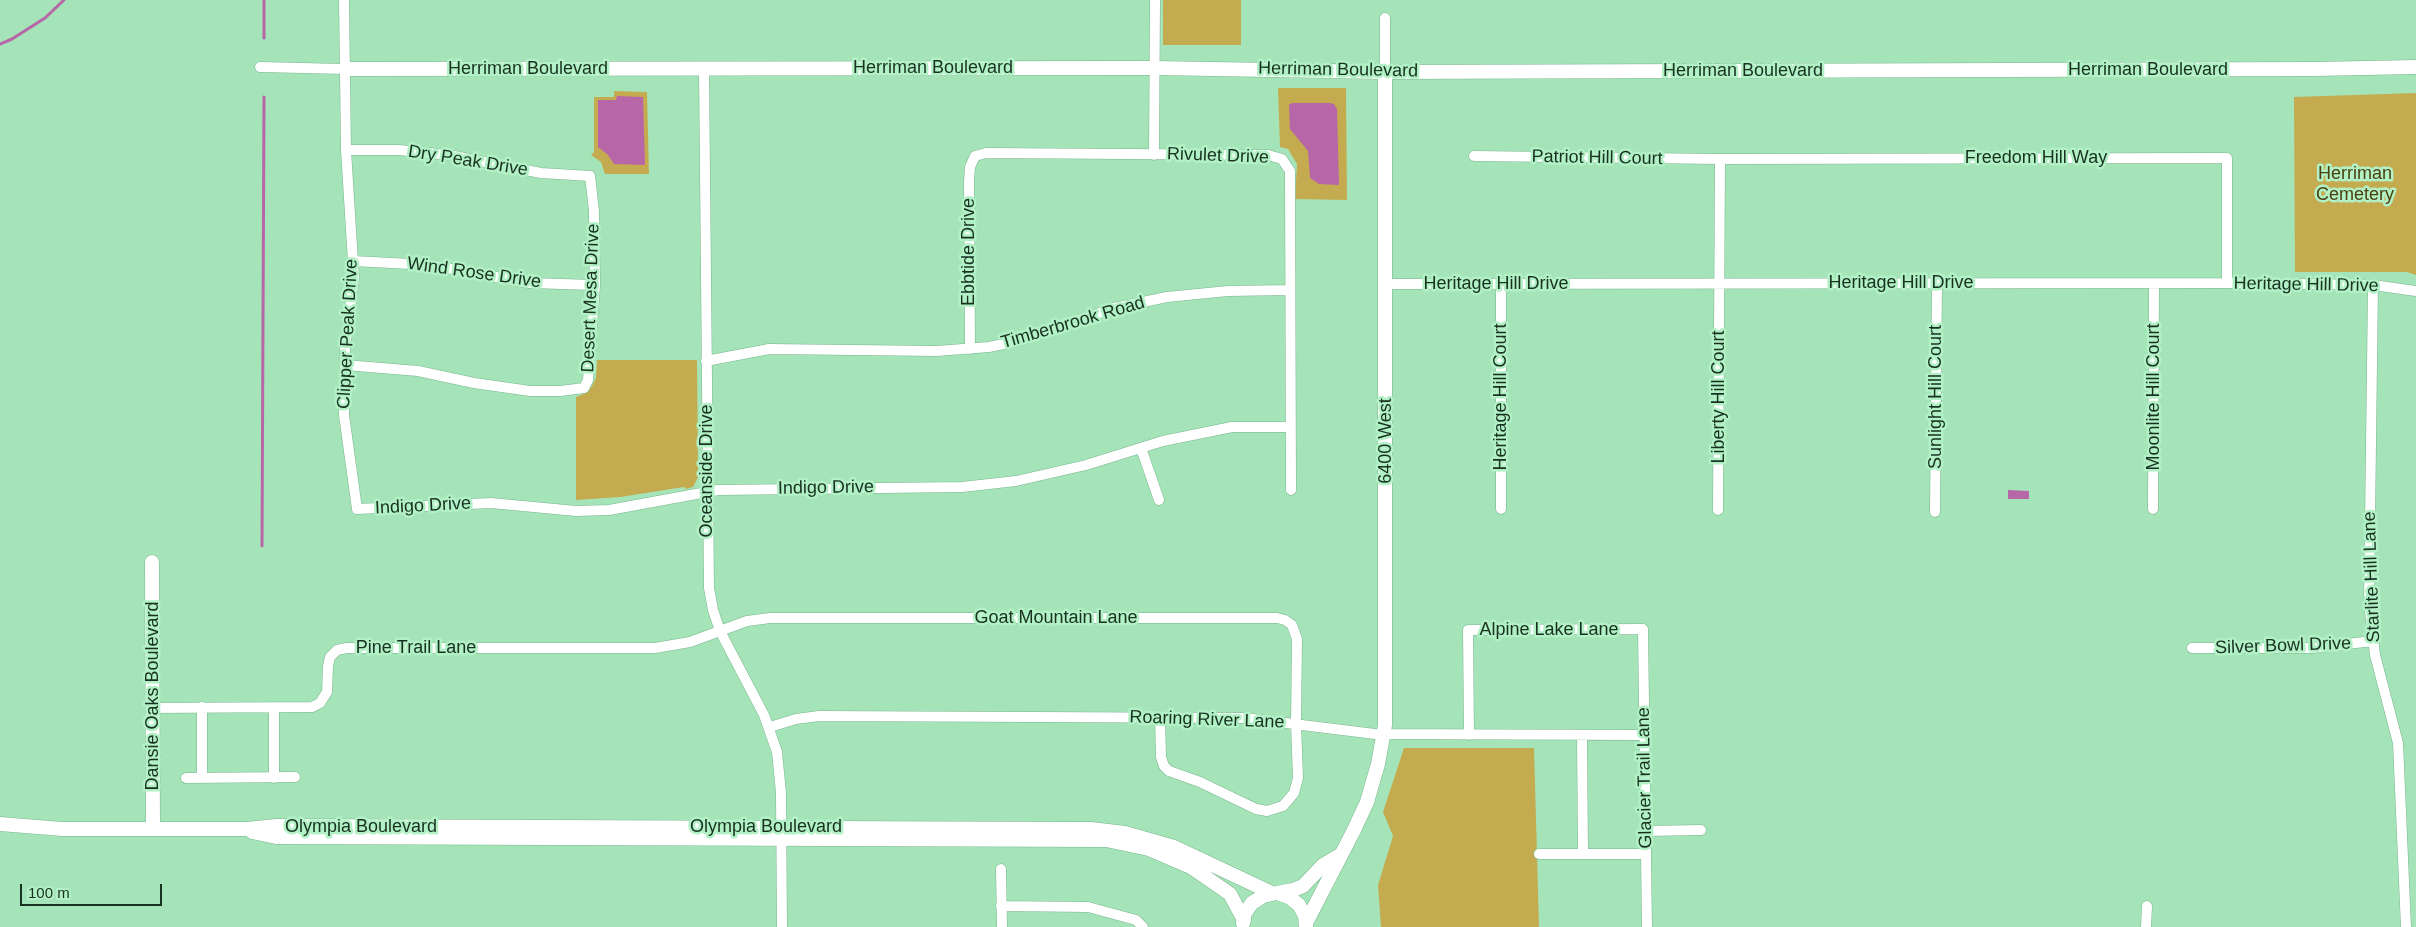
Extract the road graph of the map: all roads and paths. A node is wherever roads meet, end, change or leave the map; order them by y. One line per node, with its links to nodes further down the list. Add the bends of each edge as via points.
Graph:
1 (344, 0): 7 (street, Clipper Peak Drive)
2 (1155, 0): 6 (street)
3 (1385, 18): 9 (street, 6400 West)
4 (260, 67): 7 (street, Herriman Boulevard)
5 (2416, 67): 9 (street, Herriman Boulevard)
6 (1155, 68): 8 (street, Herriman Boulevard); 9 (street, Herriman Boulevard); 11 (street)
7 (346, 69): 8 (street, Herriman Boulevard); 10 (street, Clipper Peak Drive)
8 (704, 69): 28 (street, Oceanside Drive)
9 (1386, 72): 20 (street, 6400 West)
10 (346, 150): 15 (street, Dry Peak Drive, via 399,150 541,173); 16 (street, Clipper Peak Drive)
11 (1154, 154): 12 (street, Rivulet Drive, via 986,153); 25 (street, Rivulet Drive, via 1268,155 1282,159 1290,170)
12 (975, 156): 27 (street, Ebbtide Drive, via 969,181)
13 (1474, 156): 14 (street, Patriot Hill Court)
14 (1720, 159): 18 (street, Freedom Hill Way, via 2227,158); 21 (street, Liberty Hill Court)
15 (590, 176): 19 (street, Desert Mesa Drive)
16 (353, 261): 19 (street, Wind Rose Drive, via 430,265 529,283); 29 (street, Clipper Peak Drive)
17 (1937, 283): 21 (street, Heritage Hill Drive); 22 (street, Heritage Hill Drive); 39 (street, Sunlight Hill Court)
18 (2227, 283): 22 (street, Heritage Hill Drive); 23 (street, Heritage Hill Drive)
19 (595, 284): 29 (street, Desert Mesa Drive, via 588,380 584,388 530,391 418,371)
20 (1386, 284): 24 (street, Heritage Hill Drive); 51 (street, 6400 West, via 1386,702)
21 (1719, 284): 24 (street, Heritage Hill Drive); 38 (street, Liberty Hill Court)
22 (2154, 284): 37 (street, Moonlite Hill Court)
23 (2373, 284): 26 (street, Heritage Hill Drive); 43 (street, Starlite Hill Lane, via 2369,546)
24 (1501, 285): 36 (street, Heritage Hill Court)
25 (1290, 290): 27 (street, Timberbrook Road, via 1228,291 1167,297 1114,308 1018,341); 30 (street, Rivulet Drive)
26 (2416, 291)
27 (970, 348): 28 (street, Timberbrook Road, via 937,351 769,350)
28 (706, 361): 33 (street, Oceanside Drive)
29 (345, 365): 35 (street, Clipper Peak Drive, via 344,415)
30 (1290, 427): 31 (street, Indigo Drive, via 1232,427); 32 (street, Rivulet Drive)
31 (1141, 448): 33 (street, Indigo Drive, via 1024,479 962,487); 34 (street)
32 (1291, 490)
33 (707, 492): 35 (street, Indigo Drive, via 609,510 576,511 490,503); 42 (street, Oceanside Drive, via 709,588)
34 (1160, 500)
35 (357, 509)
36 (1501, 509)
37 (2153, 509)
38 (1718, 510)
39 (1935, 512)
40 (152, 562): 46 (street, Dansie Oaks Boulevard)
41 (1643, 629): 52 (street, Alpine Lake Lane, via 1468,630); 54 (street, Glacier Trail Lane)
42 (720, 631): 47 (street, Pine Trail Lane, via 690,642 654,648 342,648 333,653 329,661 327,692 320,703 312,707); 49 (street, Goat Mountain Lane, via 747,621 770,618 1281,619 1292,625 1296,634); 50 (street, Oceanside Drive)
43 (2374, 641): 44 (street, Silver Bowl Drive, via 2312,648); 81 (street, Starlite Hill Lane, via 2398,743)
44 (2192, 648)
45 (202, 707): 46 (street, Pine Trail Lane); 47 (street, Pine Trail Lane); 57 (street)
46 (153, 708): 62 (street, Dansie Oaks Boulevard)
47 (274, 708): 58 (street)
48 (1160, 718): 49 (street, Roaring River Lane, via 1245,718); 49 (street, Goat Mountain Lane, via 1161,757 1166,769 1261,811 1283,806 1296,788); 50 (street, Roaring River Lane, via 812,716)
49 (1296, 724): 51 (street, Roaring River Lane)
50 (770, 727): 65 (street, Oceanside Drive, via 780,765)
51 (1383, 734): 52 (street, Roaring River Lane); 69 (street, 6400 West, via 1367,802)
52 (1469, 735): 53 (street, Roaring River Lane)
53 (1582, 735): 54 (street, Roaring River Lane); 67 (street)
54 (1644, 735): 64 (street, Glacier Trail Lane)
55 (295, 777): 58 (street)
56 (186, 778): 57 (street)
57 (202, 778): 58 (street)
58 (274, 778)
59 (0, 814): 61 (street, Olympia Boulevard)
60 (0, 824): 61 (street, Olympia Boulevard, via 37,829)
61 (78, 828): 62 (street, Olympia Boulevard)
62 (154, 829): 65 (street, Olympia Boulevard, via 247,829 276,837)
63 (1702, 830): 64 (street)
64 (1646, 831): 68 (street, Glacier Trail Lane)
65 (782, 833): 71 (street, Olympia Boulevard, via 1108,830 1174,847); 74 (street, Olympia Boulevard, via 1120,842 1164,854 1203,874 1230,894); 76 (street, Oceanside Drive)
66 (1539, 854): 67 (street)
67 (1583, 854): 68 (street)
68 (1646, 854): 79 (street, Glacier Trail Lane)
69 (1340, 855): 71 (street, 6400 West, via 1323,865 1303,886); 75 (street, 6400 West)
70 (1001, 869): 72 (street)
71 (1274, 893): 74 (street, 6400 West, via 1252,903); 75 (street, Olympia Boulevard, via 1294,900 1302,910)
72 (1002, 906): 77 (street); 78 (street, via 1082,906 1136,920)
73 (2147, 906): 80 (street)
74 (1243, 925)
75 (1306, 925)
76 (782, 927)
77 (1002, 927)
78 (1143, 927)
79 (1647, 927)
80 (2146, 927)
81 (2406, 927)

